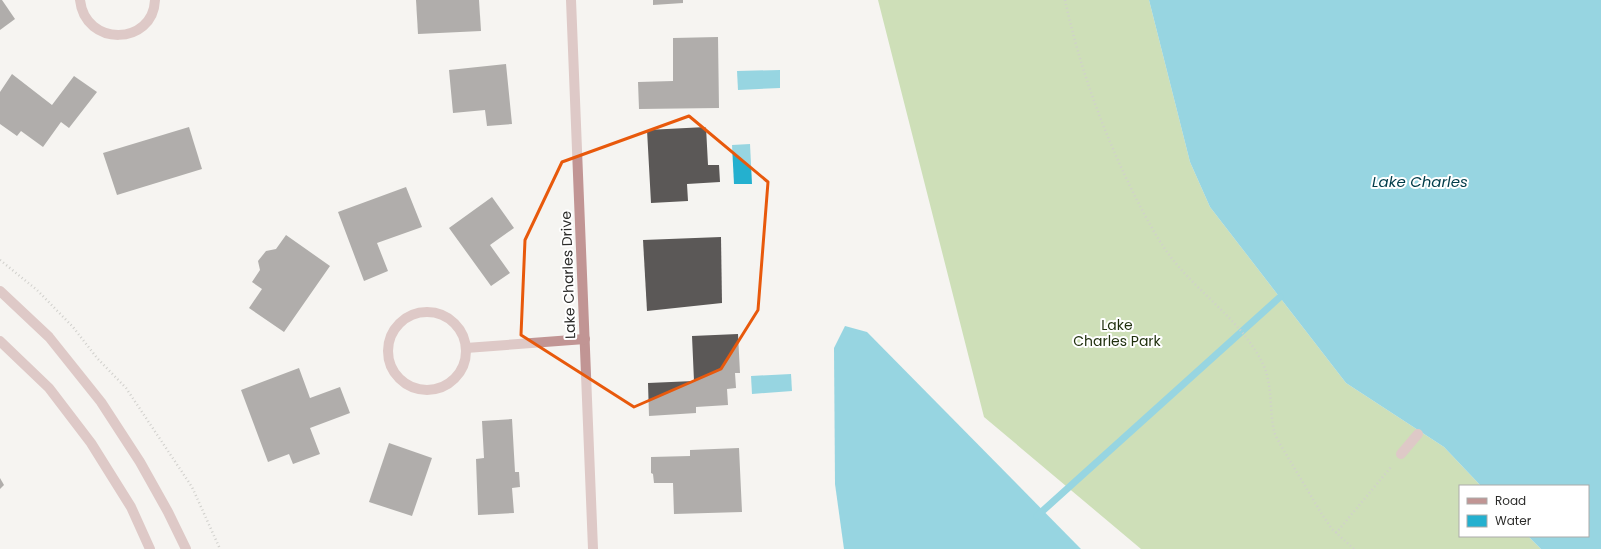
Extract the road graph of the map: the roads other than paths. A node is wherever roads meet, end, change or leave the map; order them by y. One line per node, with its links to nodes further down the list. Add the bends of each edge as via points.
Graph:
1 (80, 0): 2 (street, via 80,8 86,20 96,30 108,35 121,36 134,32 143,25 151,16)
2 (154, 0)
3 (571, 0): 5 (street, Lake Charles Drive)
4 (0, 291): 11 (street, via 49,338 101,402 140,462)
5 (585, 339): 7 (street); 12 (street, Lake Charles Drive)
6 (0, 341): 10 (street, via 49,388 91,443 131,507)
7 (466, 348): 7 (street, via 466,359 453,380 442,387 429,390 416,388 400,379 389,360 388,347 399,323 416,313 434,312 446,316 456,324 463,334)
8 (1418, 434): 9 (street)
9 (1401, 454)
10 (150, 549)
11 (186, 549)
12 (592, 549)

